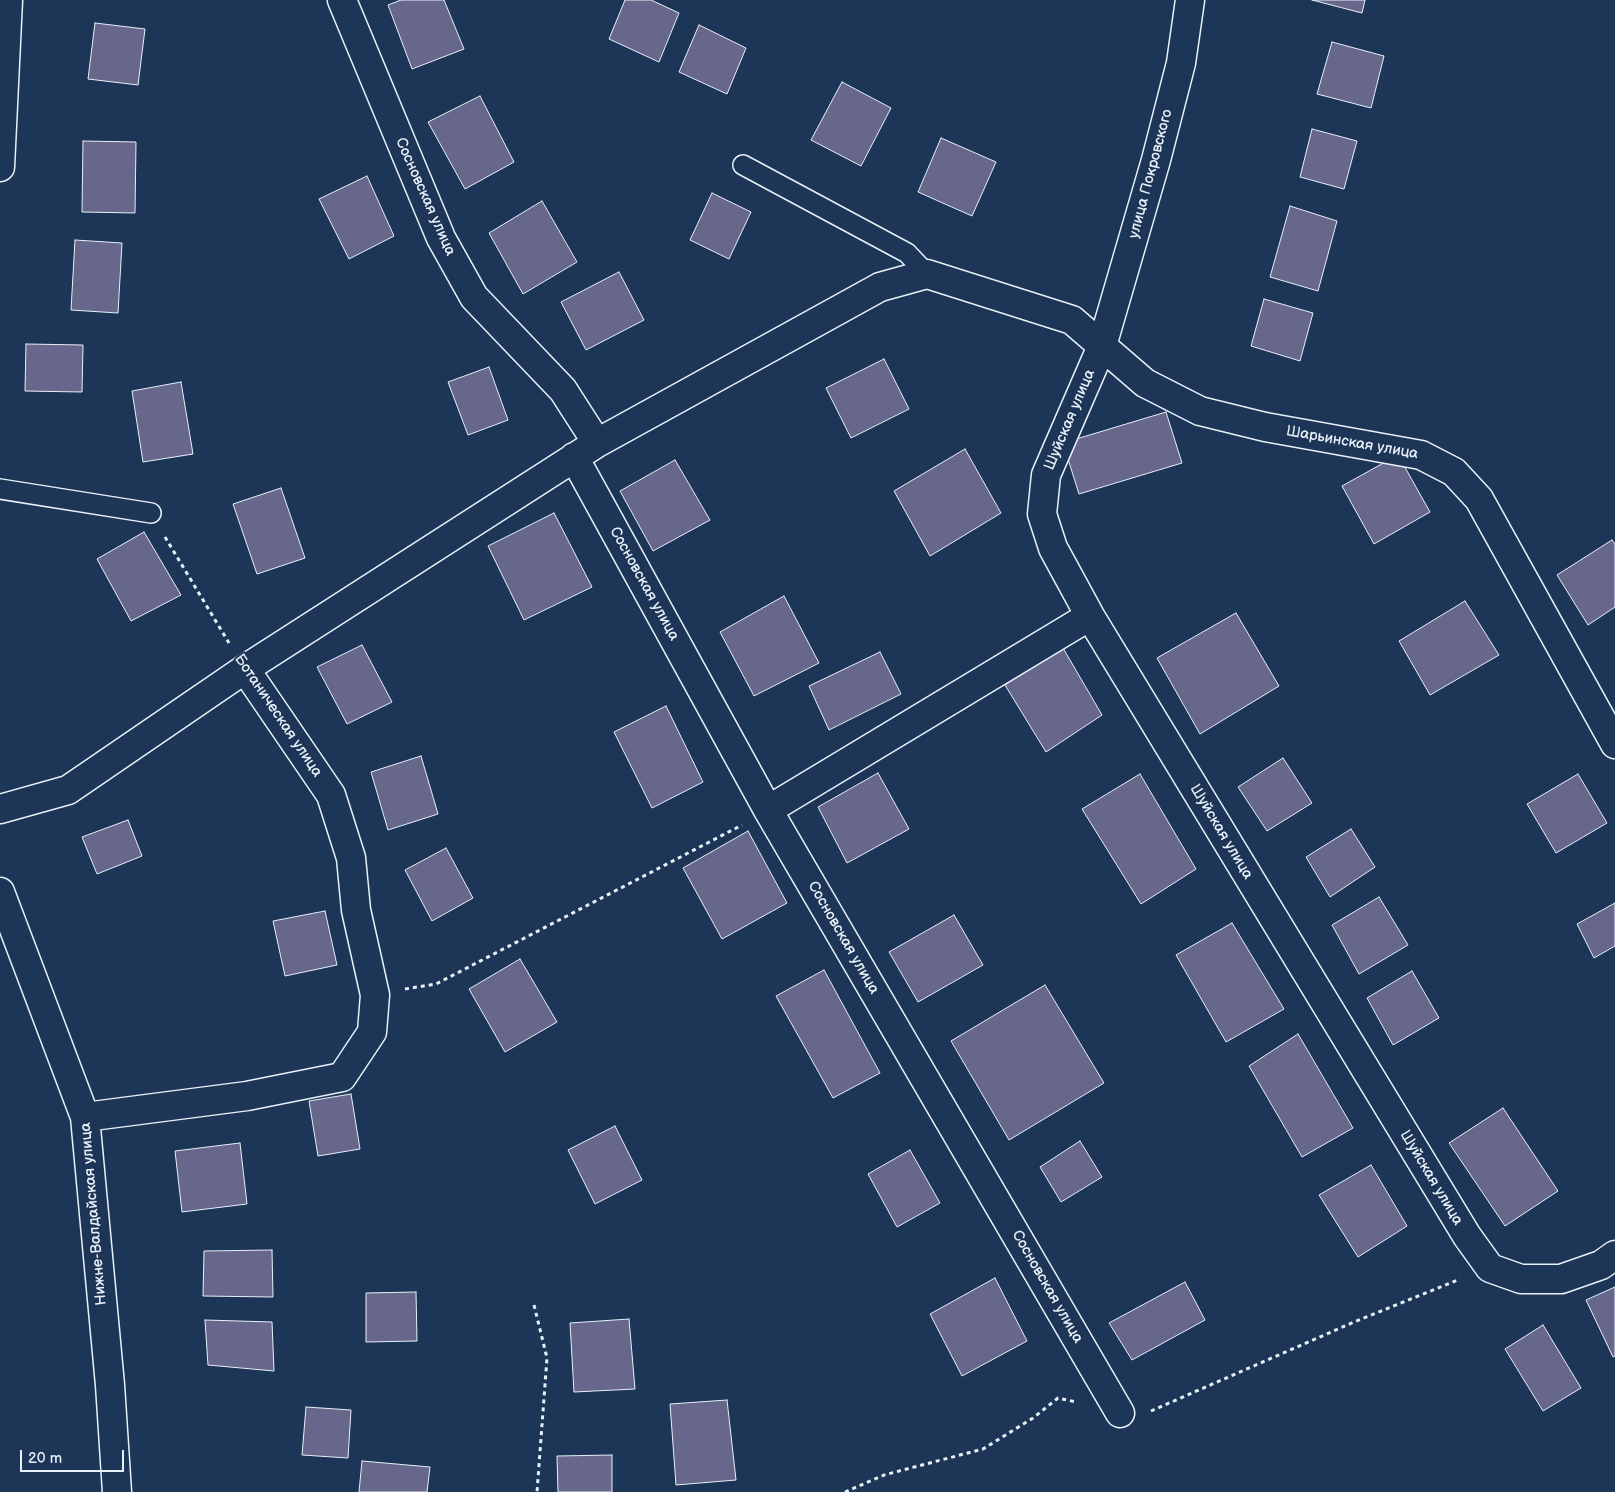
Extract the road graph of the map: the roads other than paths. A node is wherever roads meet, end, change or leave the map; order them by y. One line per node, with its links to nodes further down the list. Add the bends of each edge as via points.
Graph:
1 (8, 0): 5 (street)
2 (342, 0): 8 (street, Сосновская улица, via 441,238 474,297 563,390)
3 (1190, 0): 7 (street, улица Покровского, via 1181,63)
4 (743, 165): 6 (lane, via 907,253)
5 (0, 167)
6 (927, 274): 7 (street, Шарьинская улица, via 1072,320); 8 (street, via 880,287)
7 (1102, 346): 11 (street, Шуйская улица, via 1046,475 1042,514 1053,548); 13 (street, Шарьинская улица, via 1145,383 1200,411 1265,427 1421,454 1454,472 1479,499)
8 (586, 450): 12 (street); 15 (street, Сосновская улица)
9 (0, 488): 10 (lane)
10 (151, 513)
11 (1090, 616): 15 (street); 18 (street, Шуйская улица, via 1467,1236 1490,1268 1521,1279 1561,1279)
12 (245, 669): 14 (street, via 68,790); 17 (street, Ботаническая улица, via 331,794 352,858 356,910 376,995 372,1032 342,1077 247,1096)
13 (1615, 744)
14 (0, 809)
15 (768, 810): 19 (street, Сосновская улица)
16 (0, 892): 17 (street, Нижне-Валдайская улица)
17 (85, 1117): 20 (street, Нижне-Валдайская улица)
18 (1615, 1256)
19 (1120, 1413)
20 (117, 1492)

